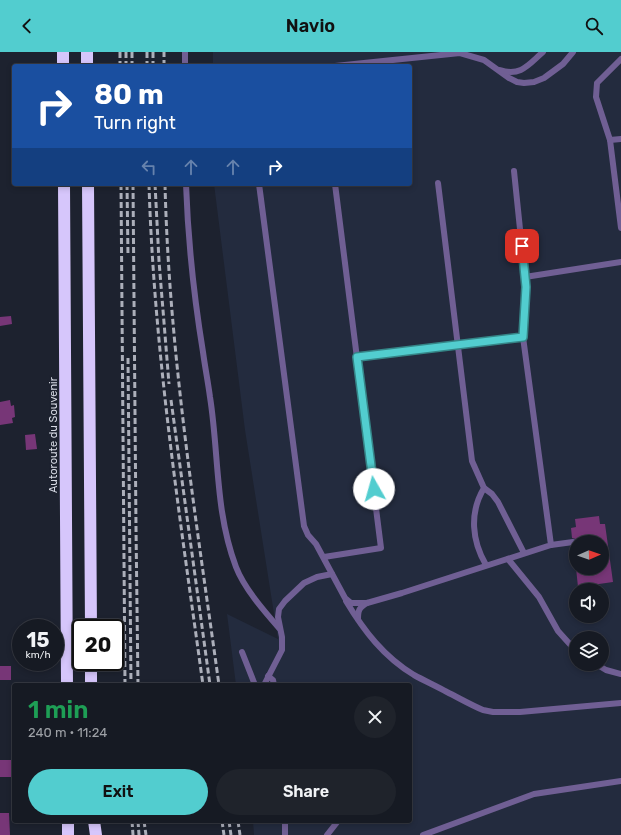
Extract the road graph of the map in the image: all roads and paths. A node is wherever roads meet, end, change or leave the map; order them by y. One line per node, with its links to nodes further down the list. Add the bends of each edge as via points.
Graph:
1 (63, 52): 7 (highway)
2 (87, 52): 8 (highway)
3 (186, 52): 9 (lane)
4 (543, 52): 11 (lane, via 519,71 506,72)
5 (573, 52): 11 (lane, via 552,73 534,82 517,82)
6 (621, 59): 13 (lane, via 597,83 596,97)
7 (63, 64)
8 (87, 64)
9 (185, 64)
10 (353, 64): 11 (lane, via 460,53 484,60)
11 (498, 69)
12 (621, 139): 13 (lane)
13 (610, 140): 21 (lane)
14 (514, 171): 23 (lane)
15 (438, 183): 25 (lane)
16 (64, 186): 46 (highway, Autoroute du Souvenir)
17 (88, 186): 37 (highway)
18 (186, 186): 39 (lane, via 194,290 210,397 222,514 230,550 239,573)
19 (259, 186): 31 (lane, via 304,526)
20 (335, 186): 26 (lane)
21 (621, 228)
22 (621, 262): 23 (lane)
23 (525, 277): 24 (lane)
24 (523, 337): 25 (lane); 29 (lane)
25 (457, 345): 26 (lane); 27 (lane, via 472,461)
26 (357, 357): 31 (lane, via 381,548)
27 (484, 488): 30 (lane, via 498,502); 33 (lane, via 476,507 474,530 478,550)
28 (569, 543): 29 (lane)
29 (551, 545): 30 (lane)
30 (524, 553): 32 (lane)
31 (324, 557): 34 (lane)
32 (508, 559): 33 (lane); 40 (lane, via 540,597 558,631)
33 (486, 565): 36 (lane)
34 (332, 574): 35 (lane); 39 (lane, via 317,577 294,591 280,609)
35 (344, 598): 36 (lane, via 351,603); 38 (lane)
36 (367, 603): 38 (lane, via 357,613)
37 (90, 619)
38 (358, 622): 49 (lane, via 371,640 399,665 483,710 520,712)
39 (279, 628): 45 (lane, via 282,650)
40 (569, 643)
41 (242, 652): 48 (lane)
42 (91, 671): 47 (highway)
43 (609, 671): 44 (lane)
44 (621, 674)
45 (273, 682)
46 (67, 683)
47 (91, 683)
48 (254, 683)
49 (621, 703)
50 (621, 781): 61 (lane, via 534,794)
51 (68, 823): 56 (highway)
52 (93, 823): 57 (highway)
53 (93, 823): 58 (highway)
54 (285, 823): 59 (lane)
55 (336, 823): 60 (lane)
56 (68, 835)
57 (92, 835)
58 (96, 835)
59 (285, 835)
60 (327, 835)
61 (422, 835)

